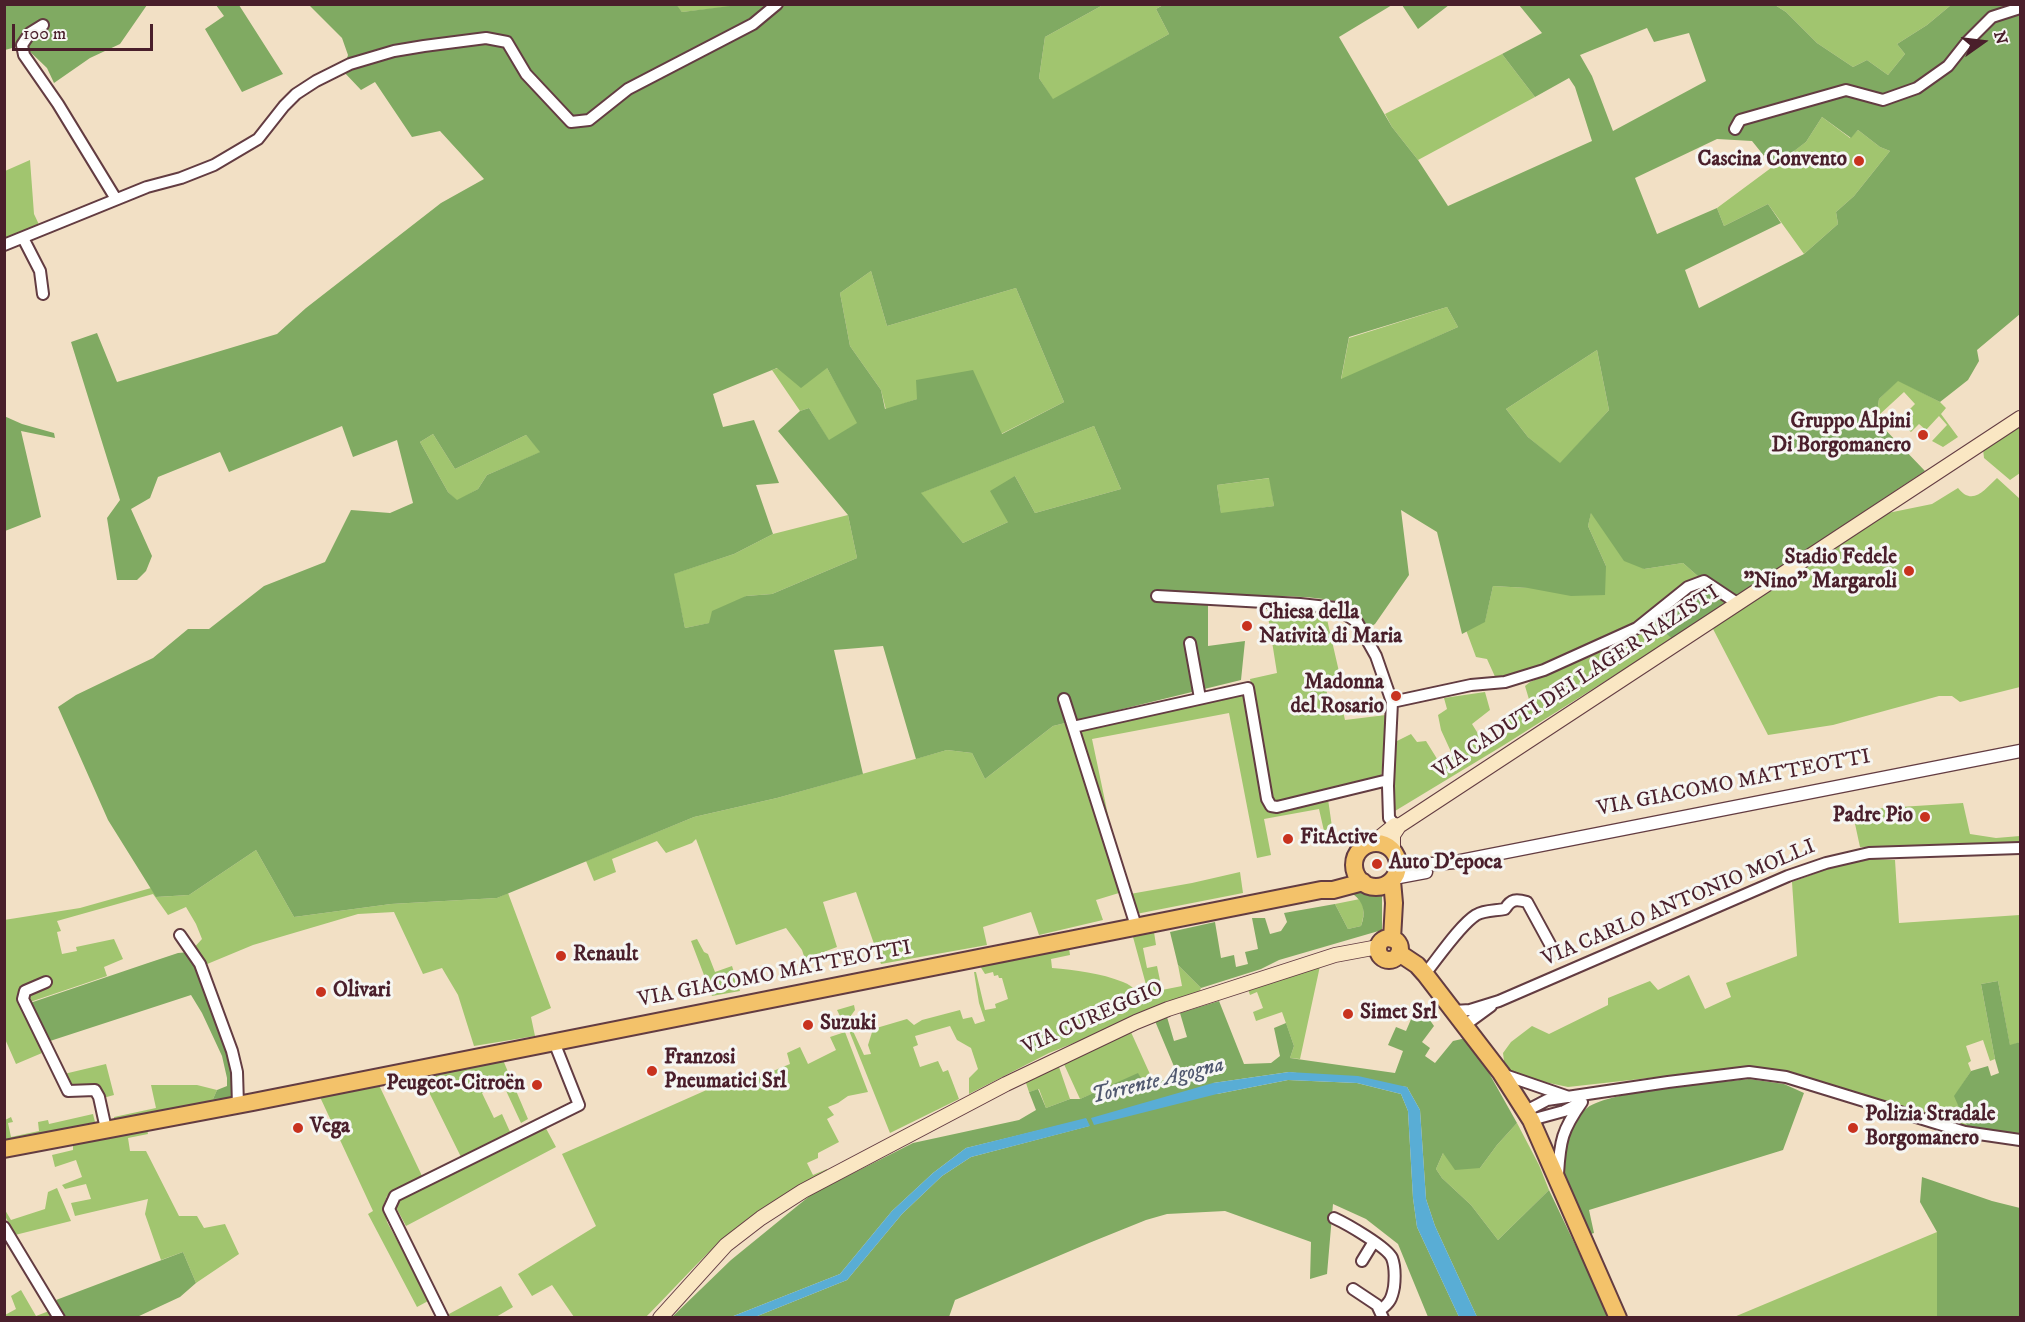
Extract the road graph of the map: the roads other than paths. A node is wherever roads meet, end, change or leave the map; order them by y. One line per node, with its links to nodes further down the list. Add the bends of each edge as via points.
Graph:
1 (777, 4): 7 (street, via 753,24 628,89 589,120 571,122 526,74 507,42 486,38 394,51 350,64 316,81 284,106 258,139 214,165)
2 (1997, 4): 4 (street)
3 (2020, 8): 4 (street)
4 (1992, 17): 6 (street, via 1948,66 1917,88 1883,99 1846,90 1740,120)
5 (43, 25): 7 (street, via 30,33 22,45 24,55)
6 (1736, 129)
7 (116, 199): 8 (street)
8 (23, 238): 9 (street); 10 (street, via 40,271)
9 (4, 245)
10 (44, 294)
11 (2020, 418): 13 (main road, VIA CADUTI DEI LAGER NAZISTI)
12 (1157, 596): 17 (street, via 1336,608 1357,622 1366,636)
13 (1737, 603): 17 (street, via 1704,581 1688,587 1637,628 1544,670 1505,682); 21 (main road, VIA CADUTI DEI LAGER NAZISTI)
14 (1190, 643): 15 (street)
15 (1200, 698): 18 (street); 20 (street, via 1248,688 1271,806)
16 (1064, 699): 18 (street)
17 (1392, 702): 20 (street)
18 (1073, 727): 27 (street)
19 (2020, 751): 26 (street, VIA GIACOMO MATTEOTTI, via 1455,862 1433,871)
20 (1388, 780): 21 (street, via 1389,818)
21 (1397, 826): 22 (main road, VIA CADUTI DEI LAGER NAZISTI); 24 (main road)
22 (1374, 843): 24 (main road); 25 (main road, via 1364,846 1354,861)
23 (2020, 848): 33 (street, VIA CARLO ANTONIO MOLLI, via 1869,853 1826,863)
24 (1393, 849): 26 (main road, via 1398,860)
25 (1359, 877): 26 (main road, via 1372,887); 27 (main road, VIA GIACOMO MATTEOTTI, via 1321,890)
26 (1392, 878): 29 (main road)
27 (1136, 926): 36 (main road, VIA GIACOMO MATTEOTTI)
28 (180, 935): 41 (street, via 200,964 232,1052)
29 (1390, 946): 31 (main road); 55 (main road, VIA CUREGGIO, via 1335,955 1168,1009 1006,1084 783,1203 726,1245)
30 (1551, 946): 31 (street, via 1527,902 1517,899 1504,909 1486,911 1471,919)
31 (1425, 974): 34 (main road)
32 (46, 982): 43 (street, via 26,991 23,999 69,1091 95,1090)
33 (1499, 1001): 34 (street, VIA CARLO ANTONIO MOLLI); 35 (street, VIA CARLO ANTONIO MOLLI)
34 (1454, 1011): 35 (main road)
35 (1465, 1025): 37 (main road)
36 (554, 1042): 41 (main road, VIA GIACOMO MATTEOTTI); 54 (street, via 579,1105 392,1200 389,1209)
37 (1501, 1073): 39 (street); 42 (main road)
38 (1602, 1093): 39 (street); 40 (street); 44 (street, via 1691,1079 1767,1073 1965,1132)
39 (1569, 1097): 42 (street, via 1547,1100)
40 (1582, 1102): 42 (street, via 1564,1111); 46 (street, via 1561,1137)
41 (238, 1105): 43 (main road, VIA GIACOMO MATTEOTTI)
42 (1529, 1115): 46 (main road)
43 (106, 1129): 45 (main road, VIA GIACOMO MATTEOTTI)
44 (2020, 1140)
45 (4, 1149)
46 (1558, 1179): 56 (main road)
47 (1334, 1218): 49 (street)
48 (4, 1227): 53 (street)
49 (1374, 1243): 50 (street); 52 (street, via 1393,1260 1392,1298)
50 (1362, 1261)
51 (1353, 1289): 52 (street)
52 (1382, 1313)
53 (59, 1317)
54 (443, 1317)
55 (660, 1317)
56 (1618, 1317)

